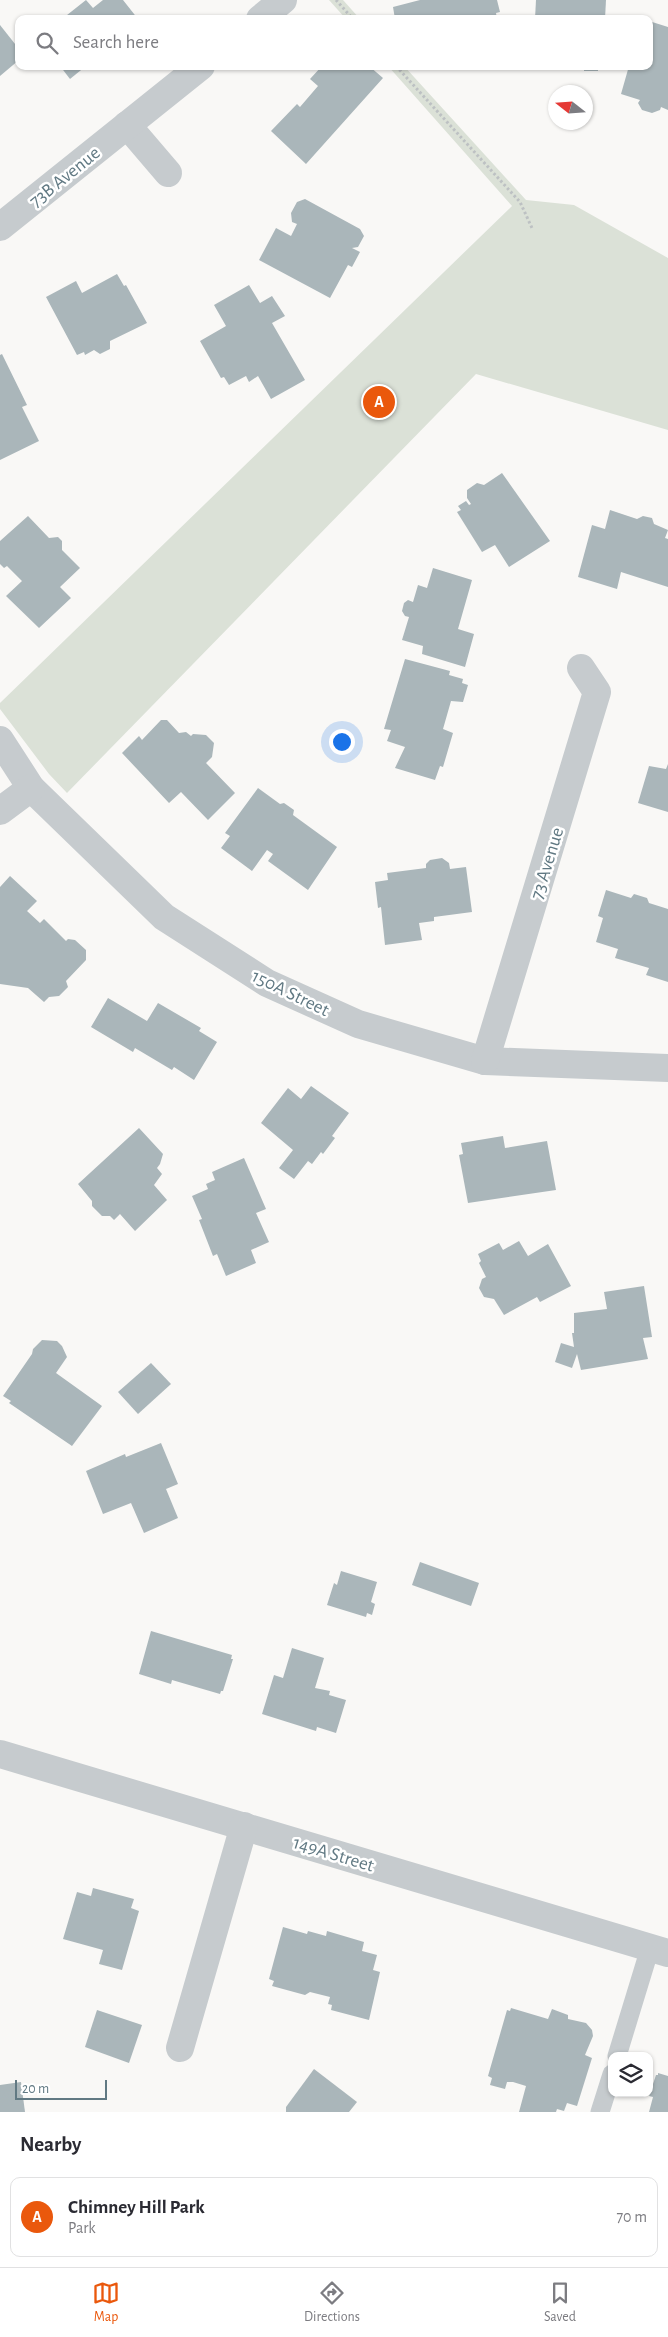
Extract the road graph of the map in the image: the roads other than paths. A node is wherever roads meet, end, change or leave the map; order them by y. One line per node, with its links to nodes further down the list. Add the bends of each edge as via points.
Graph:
1 (283, 0): 2 (street)
2 (265, 15)
3 (196, 70): 4 (street, 73B Avenue)
4 (128, 125): 5 (street); 6 (street, 73B Avenue)
5 (168, 173)
6 (0, 228)
7 (581, 668): 11 (street, 73 Avenue, via 598,692)
8 (0, 740): 9 (street, 150A Street)
9 (31, 788): 10 (street); 11 (street, 150A Street, via 164,917 267,983 358,1024)
10 (0, 811)
11 (485, 1061): 12 (street, 150A Street)
12 (668, 1068)
13 (0, 1754): 14 (street, 149A Street)
14 (244, 1826): 15 (street, 149A Street); 16 (street)
15 (659, 1950): 17 (lane)
16 (180, 2048)
17 (620, 2052)
18 (608, 2087): 19 (lane)
19 (600, 2112)

